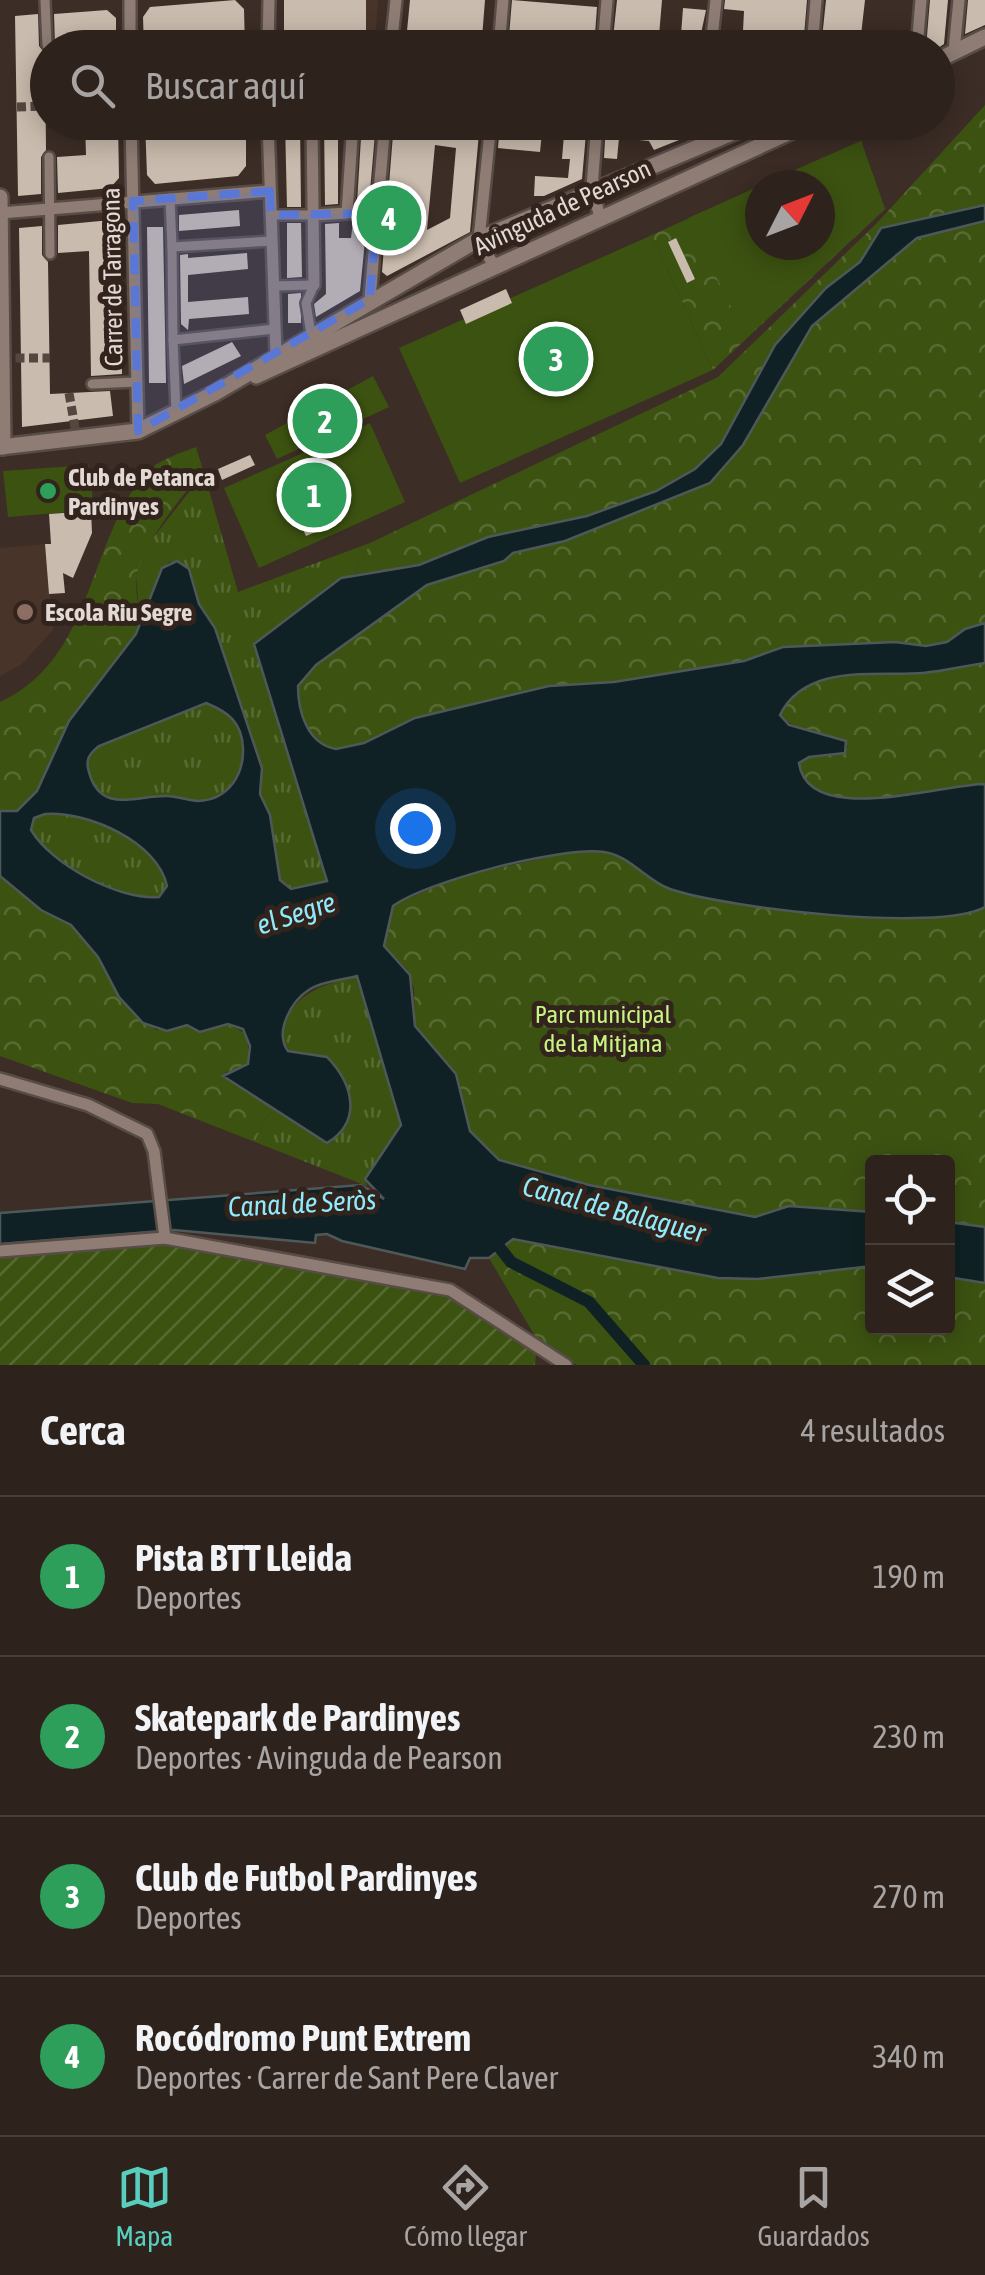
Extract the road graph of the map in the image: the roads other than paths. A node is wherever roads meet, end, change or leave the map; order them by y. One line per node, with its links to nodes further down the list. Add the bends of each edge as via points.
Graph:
1 (45, 0): 11 (street)
2 (130, 0): 12 (street)
3 (269, 0): 13 (street)
4 (396, 0): 14 (street)
5 (504, 0): 15 (street)
6 (607, 0): 16 (street)
7 (716, 0): 17 (street)
8 (816, 0): 18 (street)
9 (921, 0): 19 (street)
10 (959, 0): 21 (street)
11 (46, 30)
12 (130, 30)
13 (268, 30)
14 (393, 30)
15 (500, 30)
16 (604, 30)
17 (713, 30)
18 (814, 30)
19 (918, 30)
20 (985, 37): 22 (street)
21 (955, 42)
22 (955, 52)
23 (131, 140): 39 (street, Carrer de Tarragona)
24 (269, 140): 36 (street)
25 (312, 140): 44 (street)
26 (352, 140): 41 (street)
27 (383, 140): 43 (street)
28 (489, 140): 47 (street)
29 (596, 140): 35 (street)
30 (702, 140): 33 (street)
31 (714, 140): 33 (street, Avinguda de Pearson)
32 (772, 140): 46 (street, Avinguda de Pearson)
33 (702, 145): 35 (street, Avinguda de Pearson)
34 (49, 157): 40 (street)
35 (592, 188): 46 (street); 47 (street, Avinguda de Pearson)
36 (270, 191): 38 (street); 45 (street)
37 (0, 197): 42 (street)
38 (170, 198): 39 (street); 49 (street)
39 (133, 202): 40 (street); 61 (street, Carrer de Tarragona)
40 (49, 208): 42 (street); 50 (street)
41 (348, 212): 43 (street); 44 (street)
42 (0, 213): 65 (street)
43 (377, 213): 54 (street)
44 (314, 214): 45 (street); 52 (street)
45 (271, 215): 48 (street)
46 (600, 217): 51 (street, Avinguda de Pearson)
47 (479, 239): 51 (street); 54 (street, Avinguda de Pearson)
48 (272, 241): 49 (street); 53 (street)
49 (172, 247): 59 (street)
50 (50, 254)
51 (494, 266): 55 (street, Avinguda de Pearson)
52 (314, 285): 53 (street); 58 (street, via 306,302)
53 (273, 286): 57 (street)
54 (375, 296): 55 (street); 56 (street); 58 (street, Avinguda de Pearson)
55 (390, 315): 56 (street, Avinguda de Pearson)
56 (362, 328): 60 (street, Avinguda de Pearson)
57 (274, 329): 59 (street); 60 (street)
58 (311, 334): 60 (street, Avinguda de Pearson)
59 (173, 340): 63 (street)
60 (277, 362): 63 (street)
61 (136, 382): 62 (street); 64 (street, Carrer de Tarragona)
62 (92, 384)
63 (176, 412): 64 (street)
64 (138, 431): 65 (street)
65 (2, 447)
66 (0, 1080): 67 (street, via 88,1105 142,1129 154,1151)
67 (164, 1235): 68 (street); 69 (street, via 450,1290)
68 (0, 1251)
69 (566, 1365)

